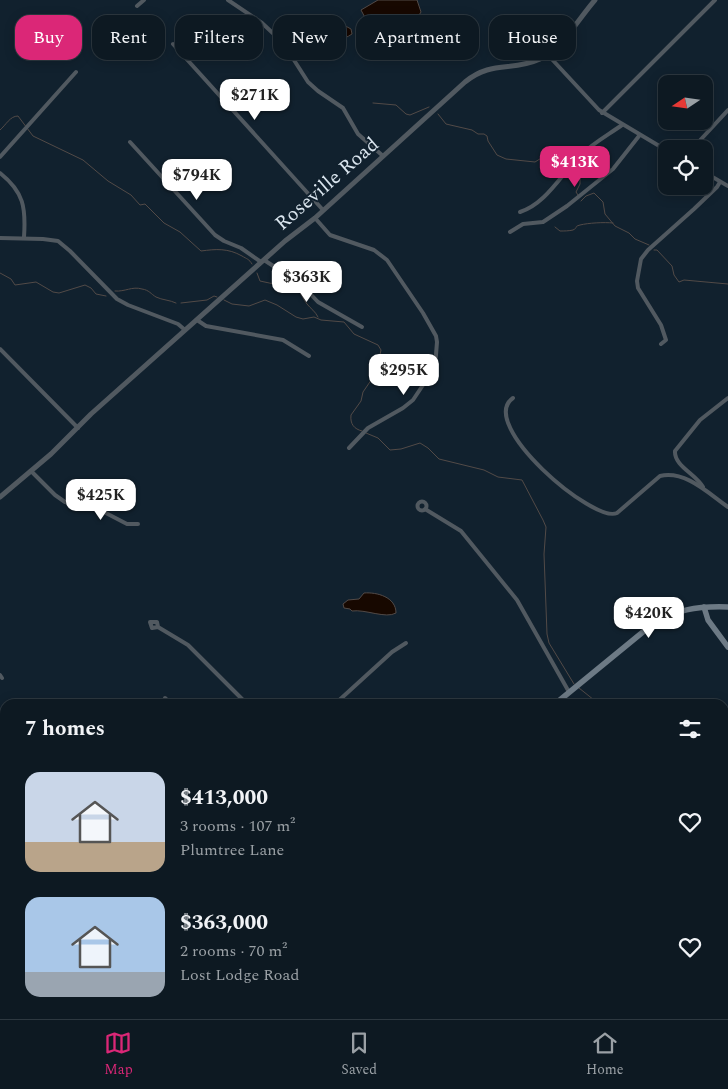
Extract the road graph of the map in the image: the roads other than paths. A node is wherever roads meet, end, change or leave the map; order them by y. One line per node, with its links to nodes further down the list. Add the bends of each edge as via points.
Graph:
1 (144, 0): 5 (street)
2 (228, 0): 18 (street, via 277,37 308,82 343,108 358,134)
3 (595, 0): 6 (street, Roseville Road)
4 (715, 0): 12 (street)
5 (137, 6)
6 (576, 24)
7 (174, 44): 24 (street)
8 (537, 60): 18 (street, Roseville Road, via 479,72 450,94)
9 (552, 60): 12 (street)
10 (76, 72): 19 (street)
11 (728, 110): 15 (street)
12 (602, 113): 13 (street)
13 (622, 125): 14 (street); 25 (street, via 582,154 541,200)
14 (640, 136): 17 (street); 27 (street, via 613,169 567,206 543,222 523,224)
15 (700, 140)
16 (130, 142): 30 (street, via 215,235)
17 (658, 146)
18 (383, 156): 24 (street, Roseville Road)
19 (0, 157)
20 (0, 173): 28 (street, via 14,185 22,200)
21 (713, 178): 22 (street)
22 (720, 182): 23 (street); 34 (street, via 641,259 637,284 664,329 666,340)
23 (728, 186)
24 (324, 210): 26 (street, Roseville Road)
25 (520, 212)
26 (315, 218): 30 (street, Roseville Road); 40 (street, via 330,235 374,250 387,260 436,336 436,362 413,400 364,432)
27 (510, 232)
28 (24, 237): 29 (street); 33 (street, via 58,242 117,299 178,324)
29 (0, 238)
30 (263, 261): 31 (street, Roseville Road); 32 (street, via 301,284 318,302)
31 (197, 320): 33 (street, Roseville Road); 36 (street, via 206,326 283,340)
32 (362, 327)
33 (185, 330): 39 (street, Roseville Road)
34 (661, 344)
35 (0, 349): 39 (street)
36 (309, 356)
37 (513, 398): 42 (street, via 506,407 508,427 528,454 560,484 604,513 618,513 663,476 689,480)
38 (728, 398): 42 (street, via 695,426 675,451 677,461 700,481)
39 (78, 428): 41 (street, Roseville Road)
40 (349, 448)
41 (31, 471): 43 (street, Roseville Road); 46 (street, via 65,502 102,511 127,524)
42 (704, 489): 44 (street)
43 (0, 497)
44 (728, 507)
45 (425, 509): 52 (street, via 461,531 518,600)
46 (138, 524)
47 (704, 606): 48 (main road); 51 (main road, via 708,620); 52 (main road, via 680,610 660,619)
48 (728, 607)
49 (158, 627): 53 (street, via 188,644)
50 (406, 643): 54 (street)
51 (728, 647)
52 (574, 688): 55 (main road)
53 (242, 699)
54 (340, 699)
55 (560, 699)

